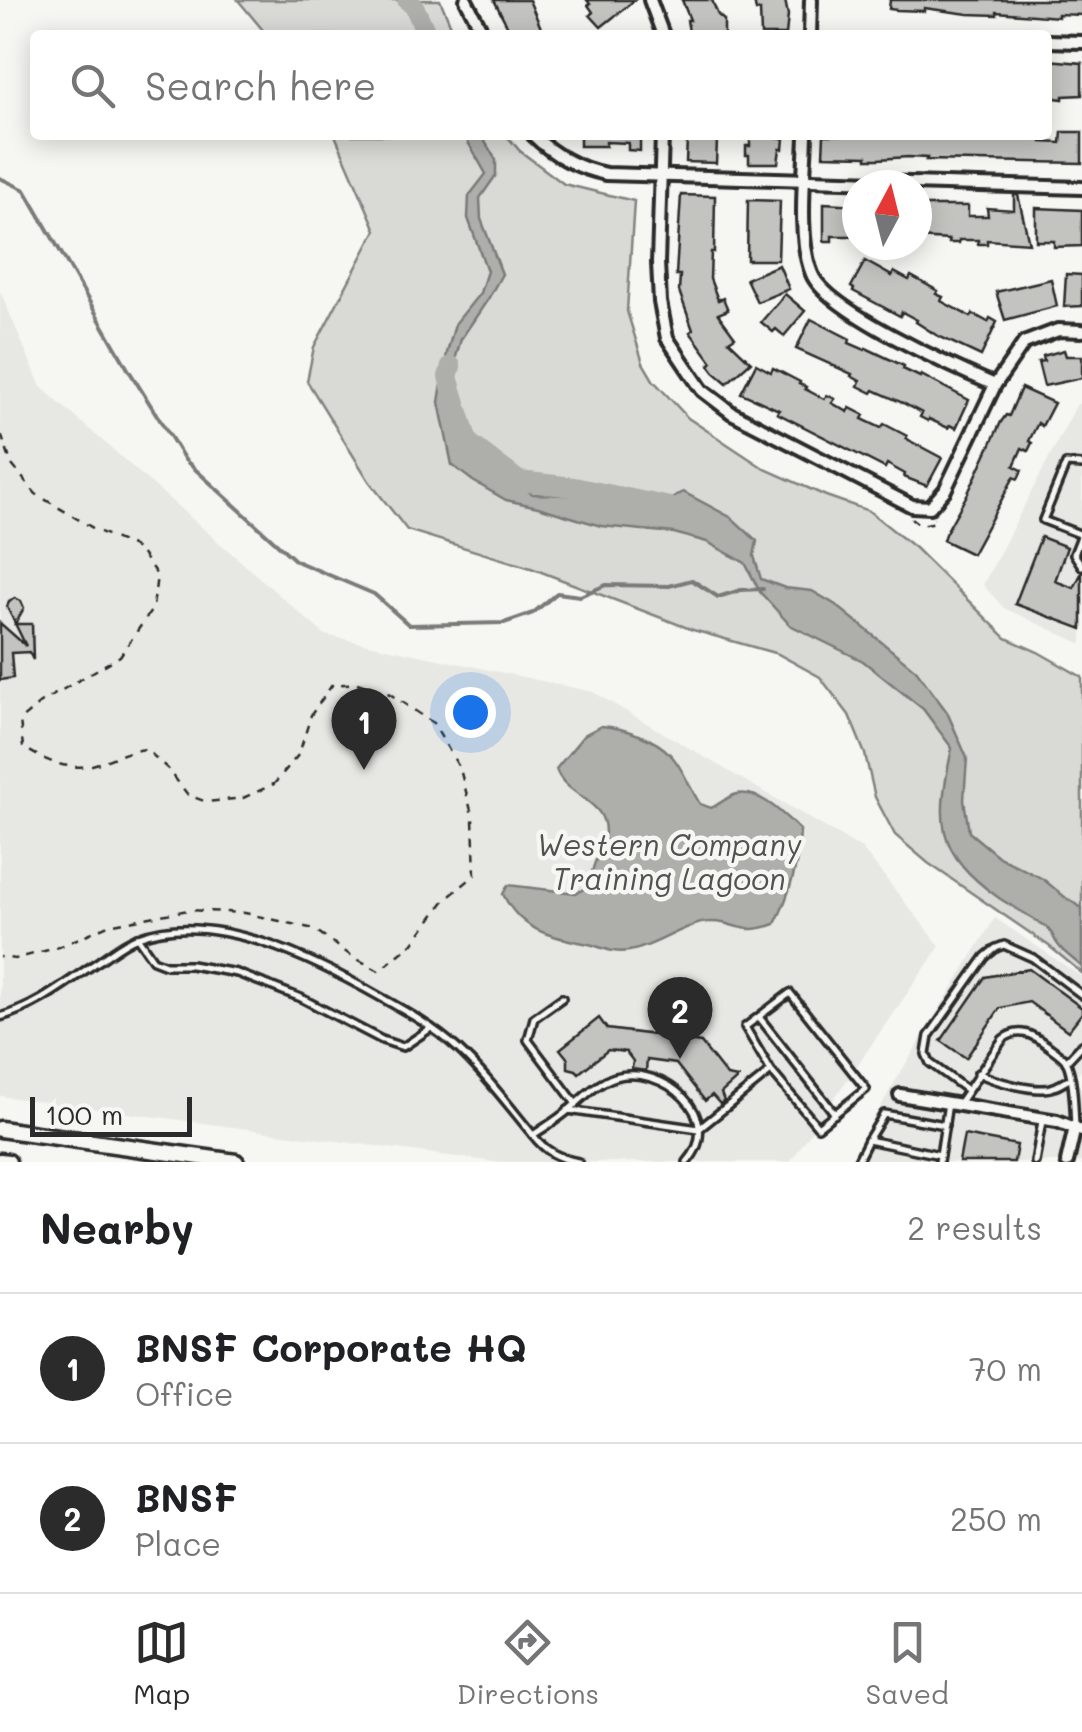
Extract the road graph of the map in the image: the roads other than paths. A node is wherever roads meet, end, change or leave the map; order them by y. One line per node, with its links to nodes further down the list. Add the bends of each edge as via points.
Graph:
1 (466, 0): 4 (street)
2 (650, 0): 5 (street)
3 (811, 0): 6 (street)
4 (481, 30)
5 (661, 30)
6 (812, 30)
7 (1052, 42): 8 (street)
8 (1082, 42)
9 (538, 140): 12 (street, via 579,168)
10 (662, 140): 12 (street)
11 (806, 140): 13 (street)
12 (662, 177): 13 (street); 16 (street, via 658,263 668,338 702,390 732,413 912,506 930,507 945,490)
13 (804, 181): 14 (street); 16 (street, via 804,241 812,276 832,298 950,366)
14 (1082, 188)
15 (1082, 330): 16 (street, via 1058,330 1024,344)
16 (995, 384)
17 (1082, 465): 18 (lane, via 1066,464 1043,520)
18 (1082, 534): 19 (lane, via 1074,554)
19 (1082, 566)
20 (136, 937): 24 (lane, via 45,998); 25 (lane, via 185,929 240,937 329,968); 25 (lane, via 153,960 236,972 403,1047)
21 (1082, 995): 31 (lane, via 1004,945 985,957 930,1036 926,1054)
22 (562, 998): 33 (lane, via 534,1018 528,1040)
23 (759, 1016): 28 (lane, via 745,1027); 36 (lane); 36 (lane, via 790,993 866,1089)
24 (0, 1017)
25 (430, 1028): 42 (lane, via 485,1077)
26 (1082, 1045): 27 (lane)
27 (1066, 1062): 29 (lane, via 1033,1034 1011,1032); 30 (lane)
28 (771, 1071): 36 (lane, via 818,1127); 40 (lane)
29 (978, 1073): 30 (lane, via 1044,1089); 31 (lane)
30 (1070, 1078): 41 (lane)
31 (967, 1090): 34 (lane)
32 (900, 1095): 34 (street)
33 (576, 1104): 35 (lane); 40 (lane, via 613,1078 639,1076 671,1085 696,1114)
34 (953, 1104): 37 (street); 38 (lane)
35 (568, 1110): 40 (lane); 42 (lane)
36 (835, 1114)
37 (1042, 1119): 41 (street); 52 (lane)
38 (945, 1125): 43 (lane, via 884,1114); 44 (lane)
39 (0, 1129): 46 (main road)
40 (699, 1129): 50 (lane)
41 (1078, 1129): 53 (street)
42 (533, 1135): 49 (lane, via 554,1155)
43 (868, 1140): 44 (lane); 51 (lane)
44 (940, 1158)
45 (0, 1161): 47 (main road)
46 (215, 1161): 48 (main road)
47 (8, 1162)
48 (236, 1162)
49 (578, 1162)
50 (688, 1162)
51 (857, 1162)
52 (1035, 1162)
53 (1067, 1162)

